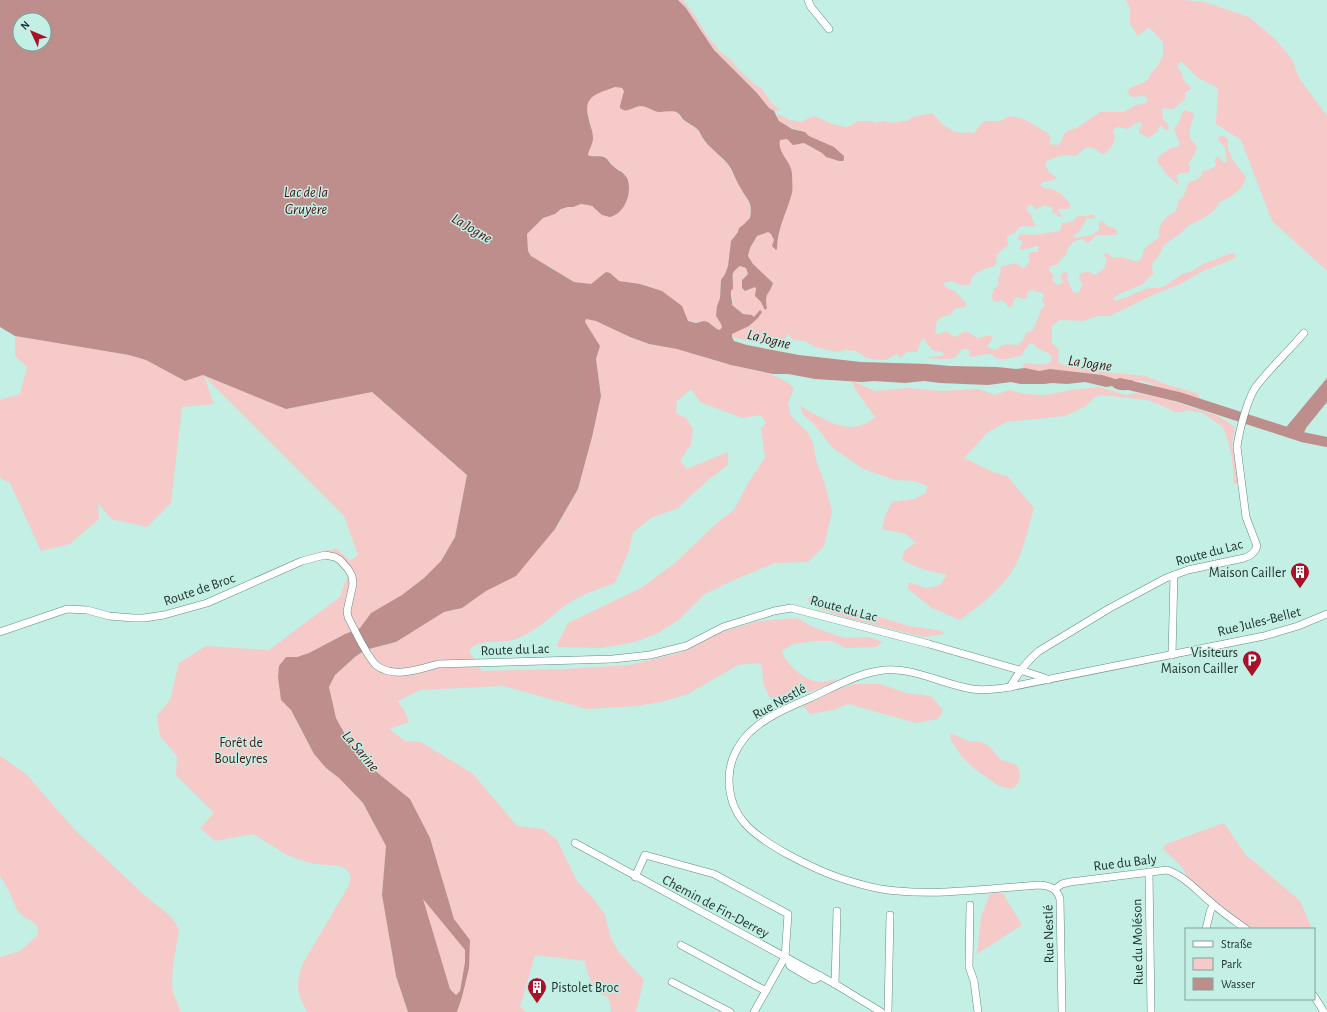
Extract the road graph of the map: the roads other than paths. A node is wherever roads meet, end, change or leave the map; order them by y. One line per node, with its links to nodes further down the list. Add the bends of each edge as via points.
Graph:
1 (808, 0): 2 (street)
2 (829, 29)
3 (1304, 333): 4 (street, Route du Lac, via 1256,388 1240,431 1237,447 1246,517 1256,542 1256,550 1244,558)
4 (1174, 575): 7 (street); 8 (street, Route du Lac, via 1110,608 1050,644 1028,660)
5 (1327, 614): 7 (street, Rue Jules-Bellet, via 1270,634)
6 (0, 632): 9 (street, Route de Broc, via 66,609 133,618 164,615 216,600 302,561 325,555 340,560 352,576 352,591 347,611 372,660 384,669)
7 (1172, 655): 10 (street, Rue Nestlé)
8 (1020, 670): 9 (street, Route du Lac, via 791,608 723,627 686,646 650,655 613,659 438,664); 10 (street); 11 (street)
9 (397, 672)
10 (1048, 680): 11 (street, Rue Nestlé)
11 (1010, 688): 15 (street, Rue Nestlé, via 973,689 918,673 897,670 857,676 774,715 750,732 731,763 730,795 741,819 752,832 800,861 840,878 898,891 948,892 1040,885)
12 (575, 843): 14 (street, Chemin de Fin-Derrey)
13 (1149, 872): 15 (street, Rue du Baly, via 1070,882); 16 (street, Rue du Baly, via 1173,871); 34 (street, Rue du Moléson)
14 (635, 877): 23 (street, Chemin de Fin-Derrey); 23 (street, Chemin de Fin-Derrey, via 645,855 714,874 782,910 788,914)
15 (1055, 889): 33 (street, Rue Nestlé, via 1060,899)
16 (1213, 904): 20 (street); 21 (street, Rue du Baly)
17 (970, 905): 32 (street, via 969,967 974,981)
18 (837, 911): 25 (street)
19 (890, 916): 31 (street)
20 (1206, 928)
21 (1245, 928)
22 (681, 945): 26 (street)
23 (787, 958): 25 (street, Chemin de Fin-Derrey); 26 (street)
24 (672, 982): 28 (street)
25 (835, 984): 30 (street, Chemin de Fin-Derrey)
26 (766, 991): 29 (street)
27 (1315, 998): 35 (street)
28 (730, 1012)
29 (754, 1012)
30 (881, 1012)
31 (888, 1012)
32 (978, 1012)
33 (1062, 1012)
34 (1150, 1012)
35 (1324, 1012)

